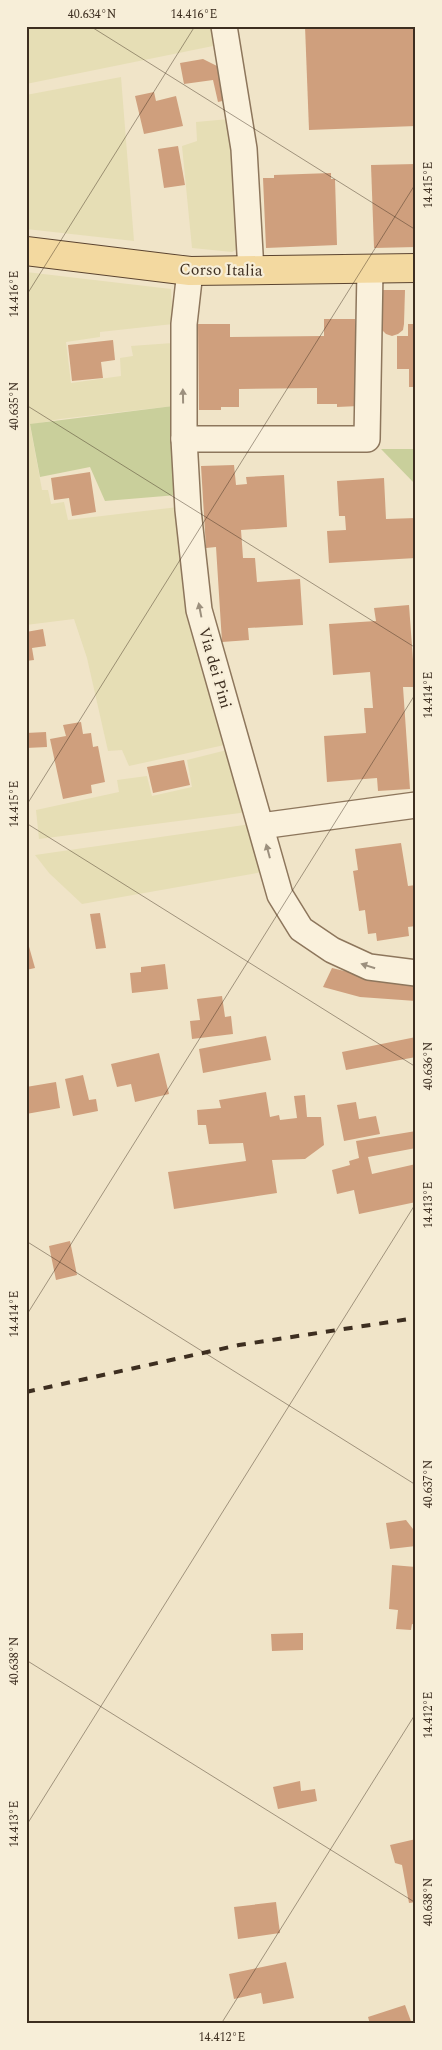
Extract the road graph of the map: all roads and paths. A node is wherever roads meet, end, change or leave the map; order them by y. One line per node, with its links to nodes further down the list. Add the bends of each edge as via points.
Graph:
1 (224, 26): 6 (street, via 244,149)
2 (26, 252): 4 (main road, Corso Italia)
3 (416, 268): 5 (main road, Corso Italia)
4 (190, 270): 6 (main road, Corso Italia); 7 (street, Via dei Pini, one-way to 4, via 184,324)
5 (379, 270): 6 (main road, Corso Italia); 7 (street, via 367,439)
6 (251, 271)
7 (184, 438): 9 (street, Via dei Pini, one-way to 7, via 199,610)
8 (416, 805): 9 (street)
9 (261, 826): 10 (street, Via dei Pini, one-way to 9, via 369,968 332,950 301,929 280,895)
10 (416, 973)

